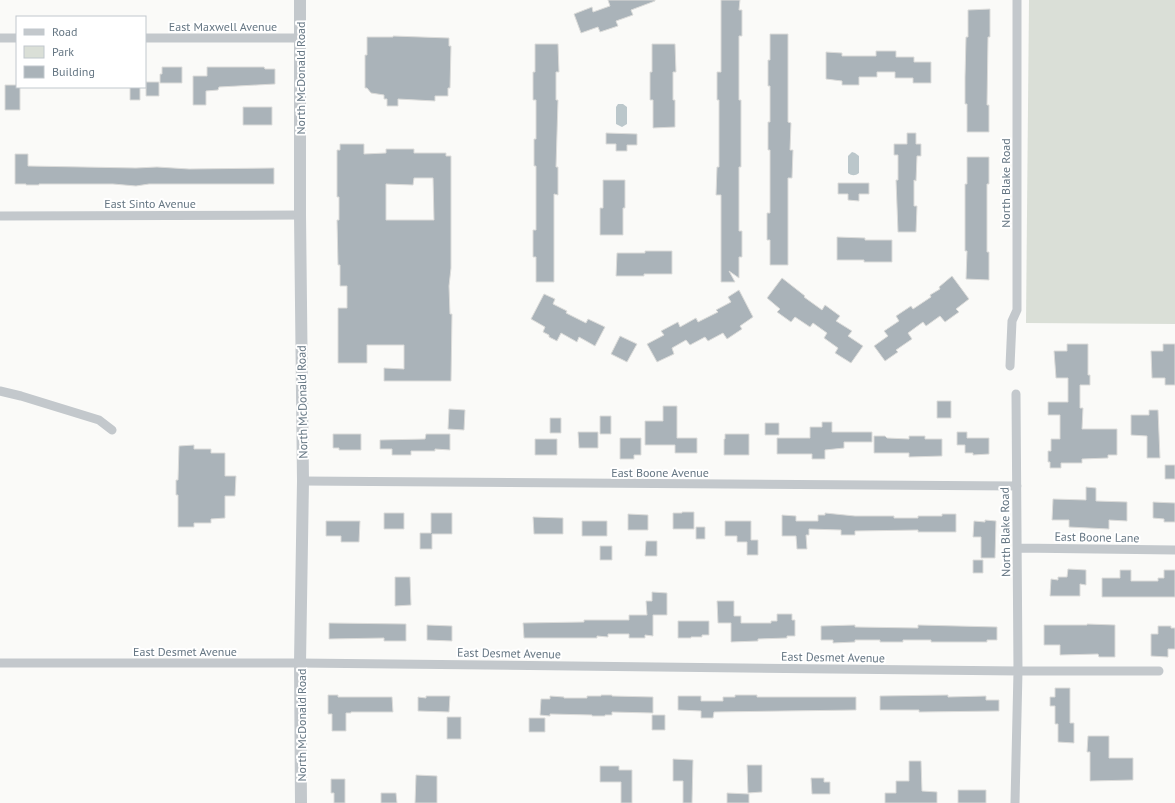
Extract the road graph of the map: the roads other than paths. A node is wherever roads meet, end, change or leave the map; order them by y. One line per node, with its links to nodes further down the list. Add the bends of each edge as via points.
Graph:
1 (300, 0): 6 (street, North McDonald Road)
2 (1017, 0): 9 (street, North Blake Road, via 1017,310 1012,321)
3 (0, 38): 4 (street)
4 (16, 38)
5 (146, 38): 6 (street, East Maxwell Avenue)
6 (300, 38): 7 (street, North McDonald Road)
7 (300, 215): 8 (street, East Sinto Avenue); 13 (street, North McDonald Road)
8 (0, 216)
9 (1010, 366)
10 (0, 392): 12 (street, via 99,420)
11 (1016, 394): 14 (street, North Blake Road)
12 (112, 430)
13 (303, 481): 14 (street, East Boone Avenue); 18 (street, North McDonald Road)
14 (1017, 486): 15 (street, North Blake Road)
15 (1018, 548): 16 (street, East Boone Lane); 19 (street, North Blake Road)
16 (1175, 550)
17 (0, 663): 18 (street, East Desmet Avenue)
18 (300, 663): 19 (street, East Desmet Avenue); 21 (street, North McDonald Road)
19 (1018, 671): 20 (street); 22 (street, North Blake Road)
20 (1159, 671)
21 (301, 803)
22 (1015, 803)

